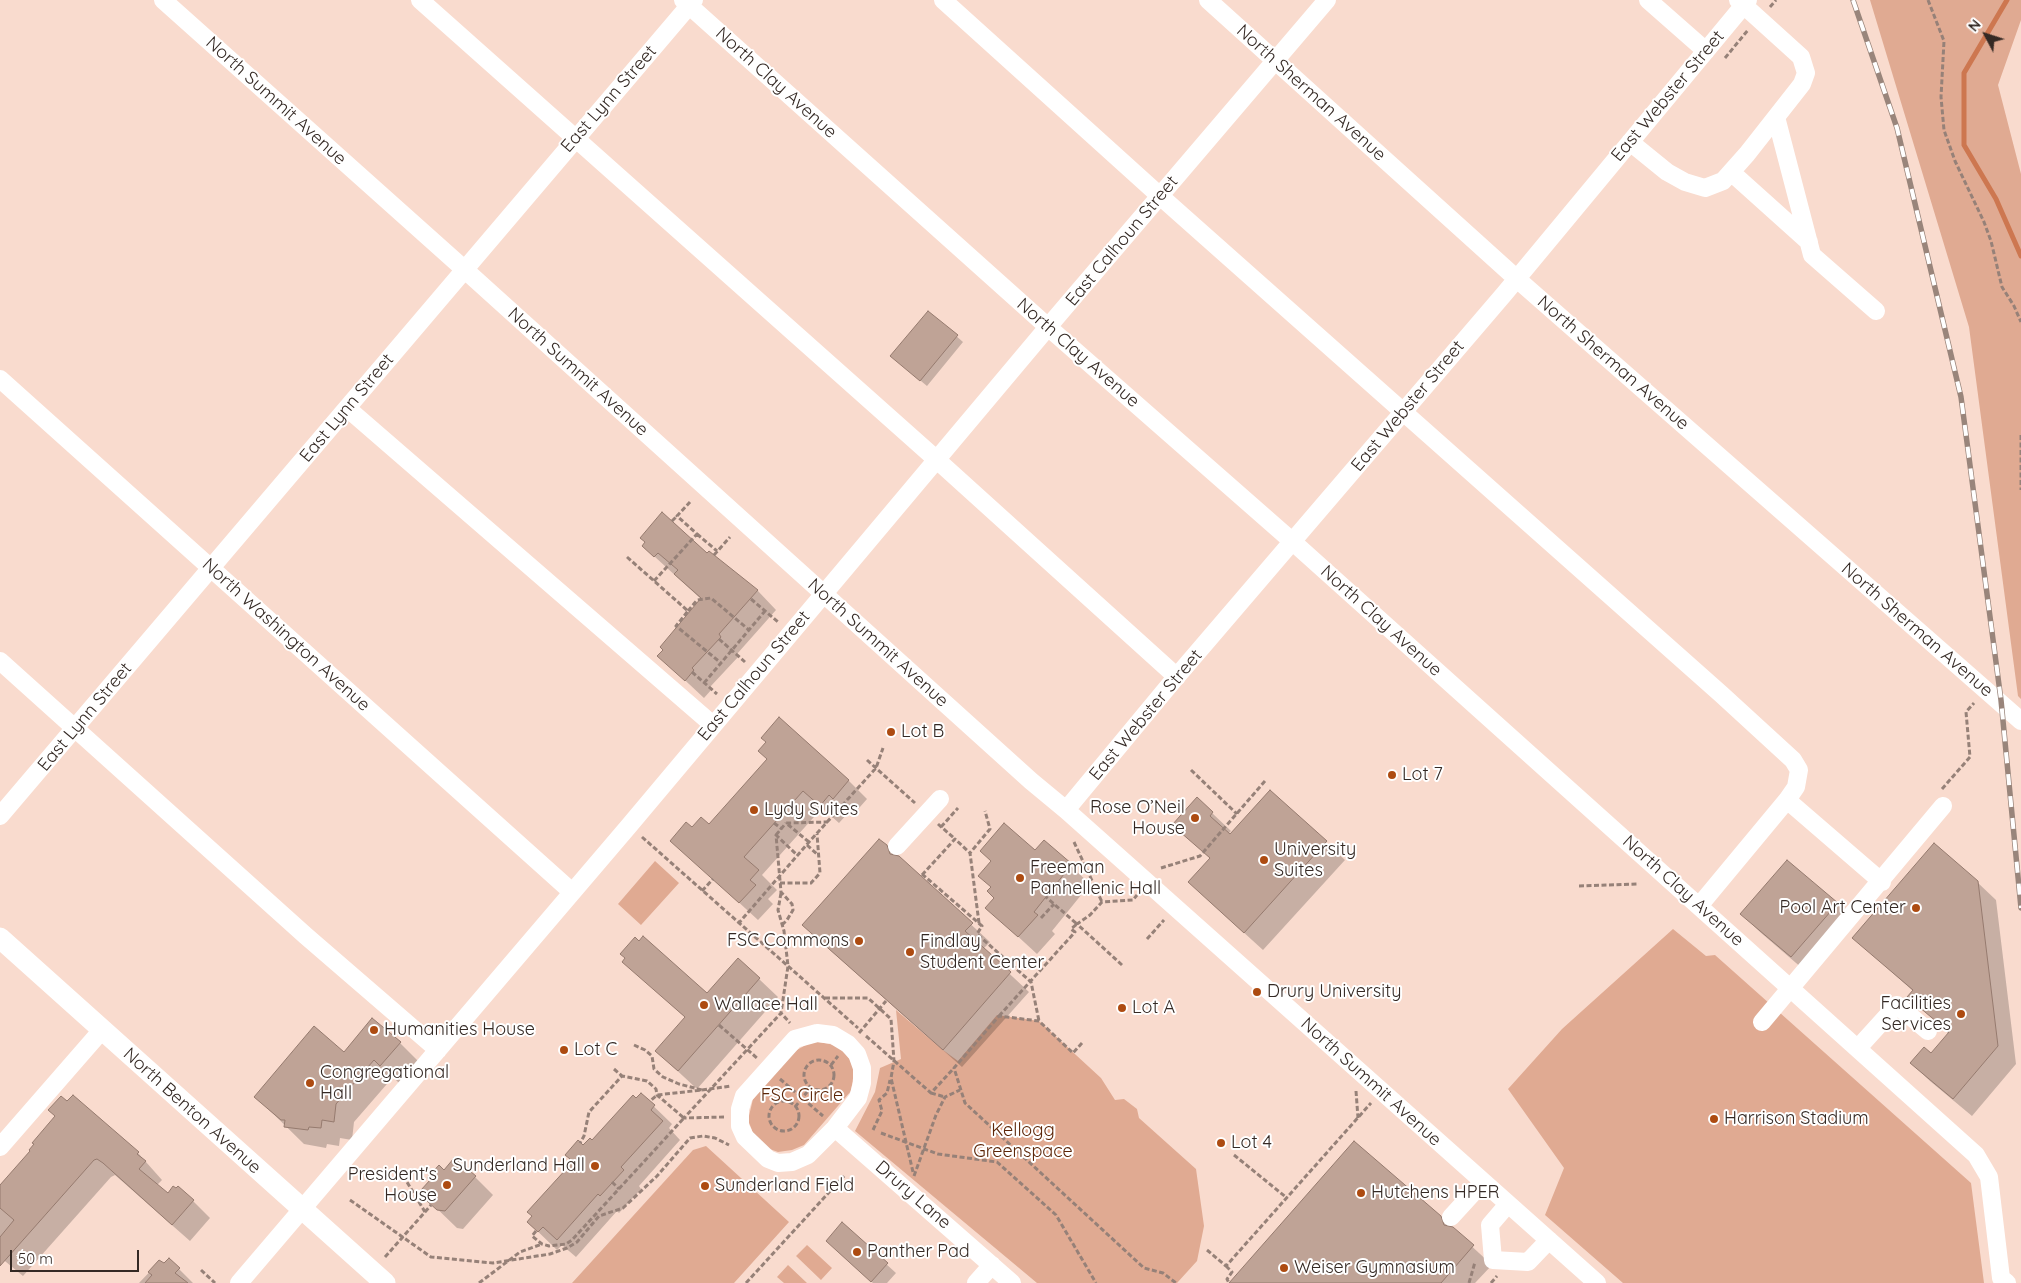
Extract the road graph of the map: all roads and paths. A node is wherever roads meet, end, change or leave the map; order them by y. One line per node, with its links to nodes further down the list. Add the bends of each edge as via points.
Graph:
1 (163, 0): 18 (street, North Summit Avenue)
2 (420, 0): 13 (street)
3 (943, 0): 16 (street)
4 (1208, 0): 11 (street, North Sherman Avenue)
5 (1327, 0): 11 (street, East Calhoun Street)
6 (1648, 0): 10 (street)
7 (1928, 0): 21 (path, via 1944,41 1941,97 1944,130 1984,222 2002,287)
8 (688, 2): 13 (street, East Lynn Street); 22 (street, North Clay Avenue)
9 (1743, 2): 10 (street, East Webster Street); 12 (street, via 1801,56 1804,65 1806,73 1802,84)
10 (1706, 51): 14 (street, East Webster Street)
11 (1275, 60): 16 (street, East Calhoun Street); 19 (street, North Sherman Avenue)
12 (1776, 117): 15 (street); 17 (street)
13 (574, 139): 18 (street, East Lynn Street); 27 (street)
14 (1630, 142): 15 (street, via 1667,172 1705,188 1723,181); 19 (street, East Webster Street)
15 (1731, 172): 17 (street)
16 (1160, 196): 22 (street, East Calhoun Street); 25 (street)
17 (1809, 242): 20 (street, via 1812,255)
18 (464, 269): 24 (street, East Lynn Street); 40 (street, North Summit Avenue)
19 (1517, 279): 25 (street, East Webster Street); 55 (street, North Sherman Avenue)
20 (1876, 312)
21 (2021, 322)
22 (1048, 327): 27 (street, East Calhoun Street); 34 (street, North Clay Avenue)
23 (0, 379): 38 (street, North Washington Avenue)
24 (346, 408): 38 (street, East Lynn Street); 56 (street)
25 (1404, 411): 34 (street, East Webster Street); 64 (street, via 1793,760 1799,770 1796,786)
26 (2021, 435): 28 (path)
27 (937, 460): 40 (street, East Calhoun Street); 52 (street)
28 (2021, 490)
29 (690, 502): 30 (path)
30 (677, 516): 31 (path); 32 (path)
31 (672, 521)
32 (697, 534): 35 (path); 39 (path)
33 (730, 537): 35 (path)
34 (1293, 542): 52 (street, East Webster Street); 99 (street, North Clay Avenue)
35 (717, 551): 36 (path)
36 (714, 555)
37 (627, 557): 39 (path)
38 (211, 568): 57 (street, East Lynn Street); 93 (street, North Washington Avenue)
39 (654, 581): 42 (path)
40 (823, 594): 56 (street, East Calhoun Street); 68 (street, North Summit Avenue)
41 (752, 599): 43 (path)
42 (688, 611): 45 (path, via 697,600 711,598); 50 (path, via 676,626)
43 (766, 611): 44 (path); 45 (path)
44 (779, 622)
45 (749, 630): 47 (path)
46 (719, 640): 47 (path)
47 (732, 651): 49 (path); 50 (path)
48 (0, 661): 57 (street)
49 (745, 662)
50 (721, 663): 53 (path)
51 (692, 672): 53 (path)
52 (1177, 677): 68 (street, East Webster Street)
53 (704, 683): 54 (path)
54 (718, 694)
55 (2021, 721)
56 (713, 726): 93 (street, East Calhoun Street)
57 (75, 728): 70 (street, East Lynn Street); 126 (street)
58 (883, 748): 60 (path)
59 (867, 760): 60 (path)
60 (876, 768): 71 (path)
61 (1191, 770): 69 (path)
62 (1266, 781): 69 (path)
63 (940, 799): 81 (street)
64 (1787, 800): 88 (street); 99 (street)
65 (1943, 806): 88 (street)
66 (958, 808): 74 (path)
67 (985, 810): 82 (path, via 990,829)
68 (1066, 810): 163 (street, North Summit Avenue)
69 (1237, 814): 85 (path, via 1200,856)
70 (0, 816)
71 (829, 822): 73 (path); 76 (path)
72 (774, 823): 75 (path)
73 (786, 823): 75 (path); 80 (path)
74 (941, 827)
75 (782, 829): 77 (path)
76 (817, 834): 80 (path); 84 (path)
77 (776, 835): 83 (path); 86 (path)
78 (641, 837): 92 (path)
79 (1073, 839): 97 (path)
80 (808, 843): 83 (path); 84 (path)
81 (897, 846)
82 (970, 853): 103 (path); 103 (path, via 955,839 921,875)
83 (798, 855): 86 (path)
84 (819, 856): 89 (path, via 820,873 811,883)
85 (1161, 868)
86 (778, 877): 89 (path); 102 (path)
87 (713, 879): 92 (path)
88 (1882, 882): 111 (street)
89 (780, 883): 94 (path)
90 (1639, 884): 91 (path)
91 (1579, 886)
92 (702, 891): 102 (path)
93 (572, 892): 126 (street, East Calhoun Street)
94 (781, 892): 105 (path, via 778,910); 105 (path, via 793,910)
95 (1138, 895): 97 (path, via 1133,900)
96 (1046, 897): 98 (path)
97 (1102, 902): 104 (path)
98 (1054, 904): 100 (path); 104 (path)
99 (1700, 906): 111 (street, North Clay Avenue)
100 (1041, 918)
101 (1164, 920): 107 (path)
102 (738, 924): 109 (path)
103 (979, 924): 110 (path, via 982,926 977,934)
104 (1077, 924): 108 (path); 110 (path, via 1071,929 1075,932)
105 (782, 925): 109 (path)
106 (0, 938): 121 (main road, North Benton Avenue)
107 (1147, 939)
108 (1122, 965)
109 (788, 966): 112 (path); 114 (path)
110 (1031, 982): 115 (path); 116 (path)
111 (1791, 988): 117 (street); 125 (street, North Clay Avenue)
112 (824, 998): 120 (path); 129 (path, via 868,998 892,1018)
113 (886, 1001): 120 (path)
114 (782, 1013): 119 (path); 127 (path)
115 (999, 1016): 116 (path); 130 (path)
116 (1039, 1021): 123 (path, via 1073,1053)
117 (1762, 1022)
118 (719, 1025): 127 (path)
119 (793, 1026)
120 (862, 1029): 129 (path)
121 (102, 1030): 157 (street); 169 (main road, North Benton Avenue)
122 (1928, 1032): 125 (street, via 1897,1005)
123 (1082, 1043)
124 (634, 1045): 139 (path, via 652,1056 654,1069 663,1078)
125 (1858, 1048): 194 (street, North Clay Avenue, via 1976,1155 1989,1177 2001,1278)
126 (438, 1050): 169 (street, East Calhoun Street)
127 (748, 1050): 128 (path); 137 (path)
128 (759, 1060)
129 (894, 1061): 134 (path); 141 (path)
130 (954, 1068): 140 (path); 141 (path)
131 (614, 1069): 133 (path)
132 (775, 1074): 144 (path)
133 (622, 1076): 142 (path, via 647,1081 656,1089); 155 (path, via 589,1112)
134 (890, 1078): 152 (path, via 887,1093 879,1100 882,1111); 154 (path)
135 (737, 1085): 137 (path)
136 (811, 1087): 136 (path, via 823,1090 831,1084 833,1070 826,1062 812,1062 806,1069 804,1078); 144 (path)
137 (712, 1088): 139 (path); 149 (path)
138 (1356, 1089): 150 (path)
139 (702, 1090): 142 (path)
140 (960, 1090): 143 (path); 191 (path, via 965,1103 1144,1268 1163,1273)
141 (931, 1093): 143 (path)
142 (657, 1095): 145 (path); 149 (path)
143 (945, 1097): 158 (path)
144 (802, 1098): 146 (path); 151 (path)
145 (650, 1101)
146 (795, 1106): 146 (path, via 798,1115 796,1125 788,1130 774,1128 769,1119 774,1106 782,1101)
147 (1366, 1109): 150 (path)
148 (727, 1117): 149 (path)
149 (684, 1118): 164 (path)
150 (1358, 1118): 165 (path)
151 (831, 1124): 151 (street, via 858,1098 862,1068 848,1044 833,1035 817,1033 795,1039 744,1096 740,1126 745,1137 768,1159 778,1163 792,1162 808,1155); 180 (street, Drury Lane)
152 (873, 1130)
153 (881, 1133): 154 (path)
154 (906, 1142): 158 (path); 158 (path, via 914,1178)
155 (580, 1143)
156 (731, 1146): 171 (path, via 715,1138 690,1138 623,1208)
157 (0, 1147)
158 (924, 1149): 190 (path, via 997,1162 1056,1215)
159 (1234, 1155): 165 (path)
160 (844, 1176): 187 (path)
161 (407, 1182): 170 (path)
162 (612, 1182): 164 (path)
163 (1483, 1182): 167 (street, North Summit Avenue); 172 (street)
164 (619, 1189): 171 (path)
165 (1287, 1198): 181 (path)
166 (350, 1200): 174 (path)
167 (1508, 1204): 175 (street, North Summit Avenue); 175 (street, via 1490,1225 1493,1260 1528,1262)
168 (431, 1205): 170 (path)
169 (302, 1209): 184 (street, East Calhoun Street); 185 (main road, North Benton Avenue)
170 (425, 1212): 174 (path)
171 (598, 1215): 176 (path, via 566,1244); 179 (path, via 567,1248 550,1254)
172 (1452, 1217)
173 (536, 1231): 176 (path, via 532,1236)
174 (403, 1237): 178 (path); 179 (path, via 431,1257 492,1263)
175 (1549, 1240): 193 (street, North Summit Avenue)
176 (542, 1244): 179 (path)
177 (1207, 1250): 181 (path)
178 (385, 1257)
179 (511, 1259): 186 (path)
180 (992, 1265): 188 (street); 189 (street, Drury Lane)
181 (1226, 1266): 192 (path, via 1232,1272 1227,1279)
182 (201, 1270): 183 (path)
183 (215, 1283)
184 (239, 1283)
185 (385, 1283)
186 (479, 1283)
187 (746, 1283)
188 (976, 1283)
189 (1012, 1283)
190 (1096, 1283)
191 (1176, 1283)
192 (1229, 1283)
193 (1597, 1283)
194 (2007, 1283)

